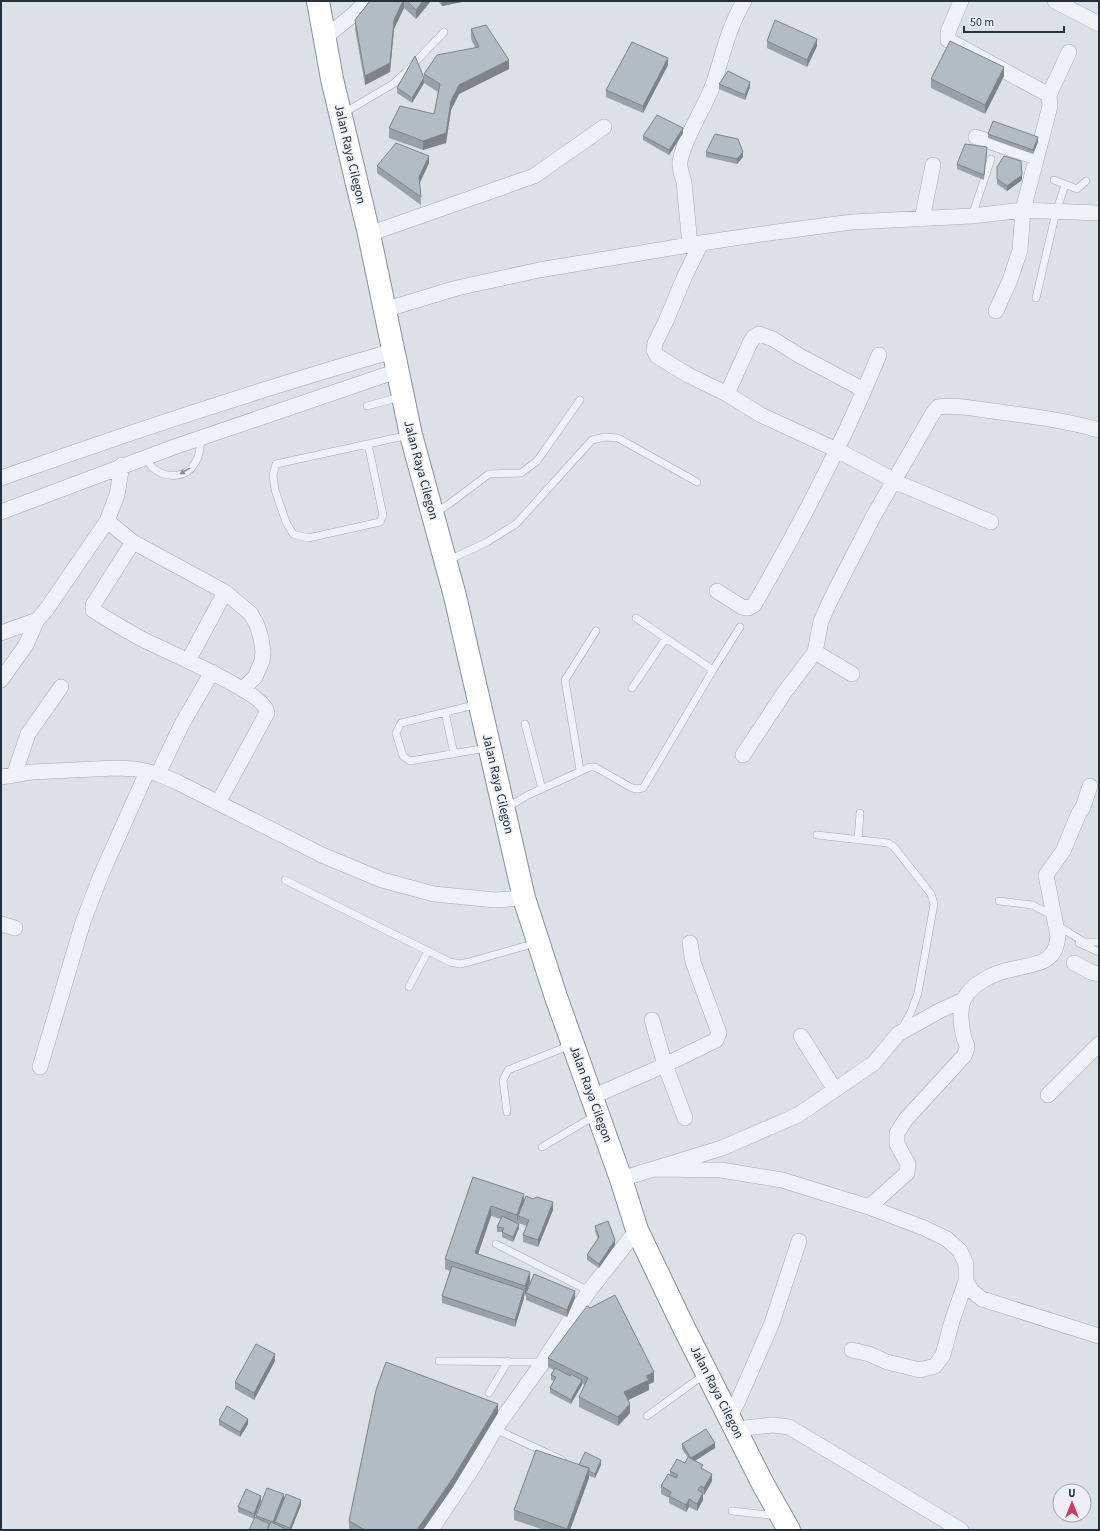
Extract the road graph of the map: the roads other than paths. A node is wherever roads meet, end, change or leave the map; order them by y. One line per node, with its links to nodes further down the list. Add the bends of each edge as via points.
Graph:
1 (318, 1): 8 (highway, Jalan Raya Cilegon)
2 (367, 1): 8 (street)
3 (744, 1): 26 (street, via 734,17 712,85 680,162)
4 (961, 1): 10 (street, via 948,32 948,40)
5 (1055, 1): 6 (street)
6 (1099, 24)
7 (444, 32): 11 (lane, via 393,84)
8 (324, 38): 11 (highway, Jalan Raya Cilegon)
9 (1069, 52): 10 (street)
10 (1049, 95): 14 (street, via 1050,106)
11 (342, 115): 25 (highway, Jalan Raya Cilegon)
12 (604, 127): 25 (street, via 534,176)
13 (976, 137): 14 (street)
14 (1036, 156): 20 (street)
15 (991, 159): 23 (lane)
16 (933, 165): 24 (street)
17 (1054, 180): 19 (lane)
18 (1086, 181): 19 (lane, via 1077,189)
19 (1065, 185): 21 (lane)
20 (1023, 210): 21 (street); 23 (street); 29 (street, via 1020,250)
21 (1056, 212): 22 (street); 27 (lane)
22 (1099, 213)
23 (972, 216): 24 (street)
24 (922, 218): 26 (street, via 852,222)
25 (369, 234): 28 (highway, Jalan Raya Cilegon)
26 (696, 244): 28 (street, via 539,270 457,288); 33 (street, via 654,350 657,356 688,375)
27 (1036, 298)
28 (384, 310): 31 (highway, Jalan Raya Cilegon)
29 (996, 311)
30 (879, 355): 32 (street)
31 (395, 361): 34 (highway, Jalan Raya Cilegon); 37 (street, via 328,370); 40 (street, via 335,391)
32 (864, 390): 33 (street, via 760,334 750,343); 43 (street)
33 (727, 394): 43 (street, via 762,415)
34 (402, 396): 36 (lane); 39 (highway, Jalan Raya Cilegon)
35 (580, 400): 50 (lane, via 537,461 521,473 489,474)
36 (367, 406)
37 (167, 422): 42 (street); 46 (street)
38 (1099, 430): 47 (street, via 1076,423 1010,413 949,405 938,407)
39 (411, 435): 41 (lane); 50 (highway, Jalan Raya Cilegon)
40 (201, 438): 42 (street); 44 (lane, one-way to 44, via 195,464 188,471 178,475 168,475 154,469)
41 (368, 444): 41 (lane, via 276,464 273,474 276,490 286,522 293,534 308,538 380,522 383,515)
42 (174, 447): 44 (street)
43 (837, 450): 47 (street); 55 (street, via 754,605 742,607)
44 (147, 458): 45 (street)
45 (122, 465): 49 (street); 51 (street, via 117,495)
46 (1, 478)
47 (894, 480): 52 (street); 63 (street, via 823,616)
48 (697, 482): 54 (lane, via 618,438 592,440 516,524 487,542)
49 (1, 512)
50 (432, 514): 54 (highway, Jalan Raya Cilegon)
51 (107, 521): 53 (street); 58 (street)
52 (991, 522)
53 (134, 542): 56 (street); 64 (street, via 92,605 93,610)
54 (445, 562): 72 (highway, Jalan Raya Cilegon)
55 (717, 591)
56 (225, 592): 64 (street); 71 (street, via 251,614 261,638 262,661 255,677)
57 (636, 618): 62 (lane)
58 (37, 620): 61 (street); 68 (street, via 26,645)
59 (740, 627): 65 (lane)
60 (596, 631): 78 (lane, via 565,680)
61 (1, 633)
62 (666, 638): 65 (lane); 70 (lane)
63 (815, 652): 67 (street); 77 (street)
64 (188, 661): 66 (street)
65 (713, 670): 78 (lane, via 643,788 632,788 595,767)
66 (212, 672): 71 (street); 79 (street)
67 (852, 674)
68 (1, 680)
69 (61, 687): 80 (street, via 28,734)
70 (632, 688)
71 (243, 689): 83 (street, via 265,706 267,713)
72 (479, 704): 73 (lane); 75 (highway, Jalan Raya Cilegon)
73 (445, 712): 76 (lane); 76 (lane, via 401,723 396,733 403,756 410,761)
74 (525, 724): 82 (lane)
75 (489, 748): 76 (lane); 84 (highway, Jalan Raya Cilegon)
76 (454, 754)
77 (743, 755)
78 (580, 770): 82 (lane)
79 (152, 773): 80 (street, via 136,769 91,769); 83 (street); 107 (street, via 121,828 83,922)
80 (8, 776)
81 (1090, 786): 91 (street, via 1063,851 1046,875)
82 (542, 788): 84 (lane)
83 (218, 803): 89 (street, via 322,855 405,888 466,898)
84 (503, 810): 89 (highway, Jalan Raya Cilegon)
85 (860, 813): 87 (lane)
86 (817, 836): 87 (lane)
87 (858, 840): 102 (lane, via 894,846 931,894 934,904 918,993)
88 (285, 880): 95 (lane)
89 (524, 898): 93 (highway, Jalan Raya Cilegon)
90 (999, 901): 91 (lane, via 1032,905)
91 (1055, 923): 92 (lane, via 1084,942); 96 (lane, via 1080,944); 100 (street, via 1057,945 1049,958 1039,964 1011,969 991,977 972,988)
92 (1099, 942)
93 (539, 943): 95 (lane, via 460,964); 104 (highway, Jalan Raya Cilegon)
94 (690, 943): 106 (street, via 694,962 719,1033 716,1040)
95 (428, 951): 99 (lane)
96 (1099, 952)
97 (1074, 963): 98 (street)
98 (1099, 974)
99 (409, 987)
100 (964, 1000): 102 (street); 116 (street, via 961,1014 967,1047 964,1056 906,1119 897,1133 898,1144 908,1164 907,1173)
101 (652, 1020): 106 (street)
102 (898, 1034): 108 (street, via 874,1063)
103 (801, 1036): 108 (street)
104 (573, 1044): 110 (highway, Jalan Raya Cilegon); 111 (lane, via 508,1070 503,1080)
105 (1099, 1044): 109 (street)
106 (665, 1065): 110 (street); 112 (street)
107 (40, 1067)
108 (835, 1090): 114 (street, via 798,1115 722,1148)
109 (1048, 1095)
110 (595, 1105): 113 (lane); 115 (highway, Jalan Raya Cilegon)
111 (507, 1112)
112 (685, 1118)
113 (542, 1147)
114 (655, 1169): 115 (street); 116 (street, via 697,1169 782,1180)
115 (621, 1179): 117 (highway, Jalan Raya Cilegon)
116 (869, 1207): 120 (street, via 947,1239 960,1251 966,1264)
117 (637, 1230): 121 (street); 127 (highway, Jalan Raya Cilegon)
118 (799, 1241): 130 (street, via 772,1322 738,1401)
119 (496, 1244): 121 (lane)
120 (966, 1281): 122 (street, via 972,1291 982,1299); 123 (street, via 943,1355 935,1366 920,1370)
121 (589, 1291): 126 (street)
122 (1099, 1336)
123 (852, 1350)
124 (439, 1361): 125 (lane)
125 (508, 1361): 126 (lane); 128 (lane)
126 (543, 1362): 131 (street)
127 (707, 1373): 129 (lane); 130 (highway, Jalan Raya Cilegon)
128 (489, 1393)
129 (647, 1416)
130 (732, 1423): 134 (highway, Jalan Raya Cilegon); 136 (street, via 789,1427)
131 (495, 1429): 132 (lane); 135 (street)
132 (569, 1463)
133 (732, 1511): 134 (lane)
134 (786, 1523)
135 (431, 1530)
136 (961, 1530)

